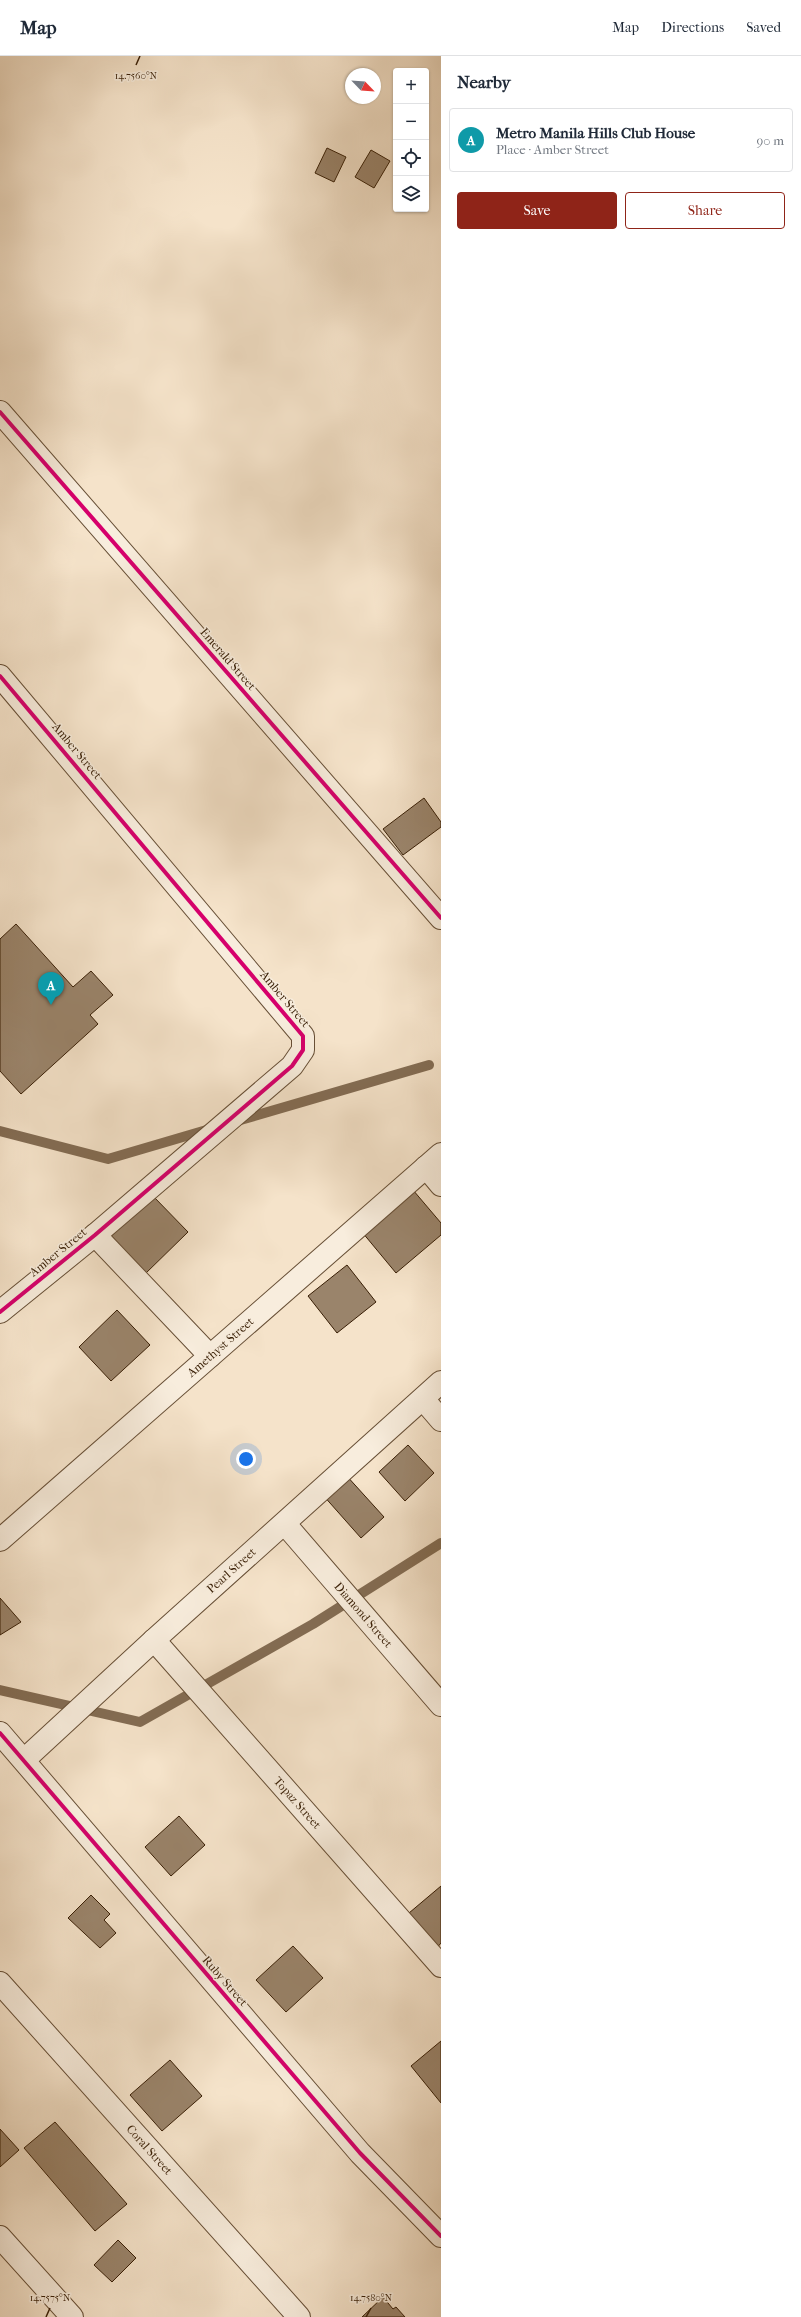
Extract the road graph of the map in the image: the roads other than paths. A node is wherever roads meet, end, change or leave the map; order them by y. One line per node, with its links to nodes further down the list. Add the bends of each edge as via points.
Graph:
1 (0, 412): 3 (street, Emerald Street)
2 (0, 676): 6 (street, Amber Street, via 303,1036 303,1050 292,1066)
3 (441, 918)
4 (434, 1161): 5 (street); 8 (street, Amethyst Street)
5 (441, 1185)
6 (95, 1235): 7 (street, Amber Street); 8 (street)
7 (0, 1312)
8 (210, 1356): 13 (street, Amethyst Street)
9 (441, 1382): 10 (street, Pearl Street)
10 (423, 1399): 11 (street); 12 (street, Pearl Street)
11 (441, 1420)
12 (284, 1524): 14 (street, Pearl Street); 15 (street, Diamond Street)
13 (0, 1540)
14 (154, 1640): 17 (street, Pearl Street); 18 (street, Topaz Street)
15 (441, 1705)
16 (0, 1733): 17 (street, Ruby Street)
17 (24, 1760): 20 (street, Ruby Street, via 360,2153)
18 (441, 1966)
19 (0, 1984): 23 (street, Coral Street)
20 (441, 2236)
21 (0, 2237): 22 (street)
22 (72, 2317)
23 (299, 2317)

